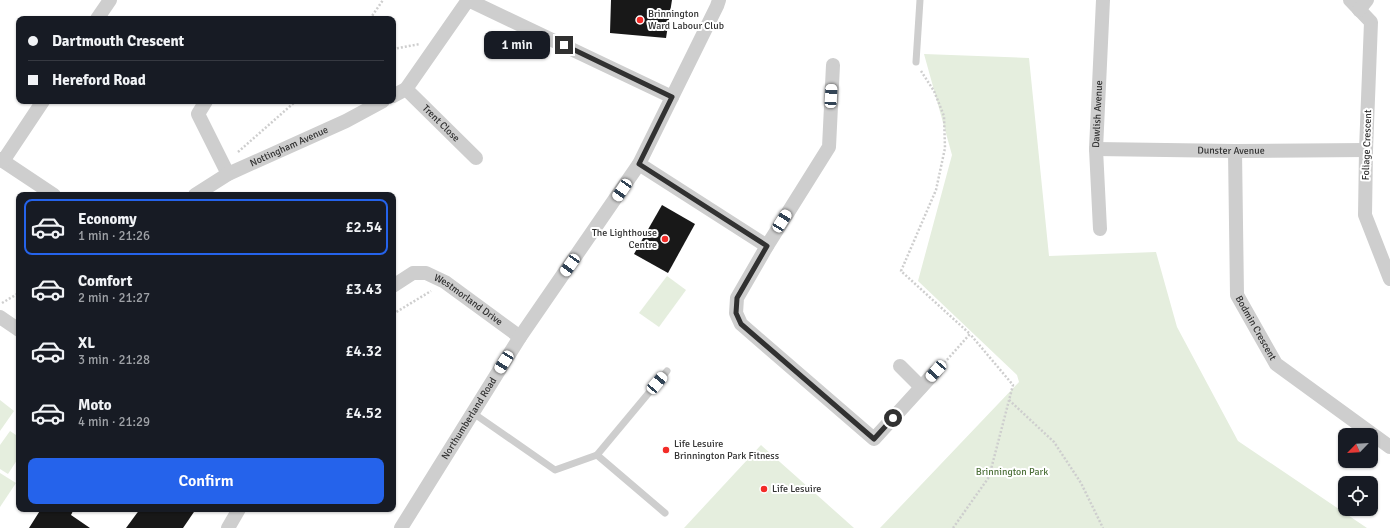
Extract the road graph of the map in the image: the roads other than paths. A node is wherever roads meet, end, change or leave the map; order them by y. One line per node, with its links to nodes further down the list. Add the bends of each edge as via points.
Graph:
1 (110, 0): 7 (street)
2 (468, 0): 10 (street); 12 (street)
3 (719, 0): 12 (street, Northumberland Road)
4 (920, 0): 8 (lane)
5 (1103, 0): 16 (street, Dawlish Avenue)
6 (1359, 3): 17 (street, Foliage Crescent, via 1371,22)
7 (99, 16)
8 (916, 62)
9 (833, 64): 26 (street, via 829,147)
10 (406, 89): 11 (street); 19 (street, Trent Close)
11 (396, 94)
12 (672, 97): 21 (street, Northumberland Road)
13 (41, 104): 20 (street)
14 (204, 104): 22 (street, via 198,114)
15 (377, 104): 22 (street, Nottingham Avenue, via 346,121)
16 (1096, 149): 18 (street, Dunster Avenue); 25 (street, Dawlish Avenue)
17 (1366, 150): 18 (street, Dunster Avenue); 27 (street, Foliage Crescent, via 1365,214)
18 (1235, 151): 37 (street, Bodmin Crescent, via 1237,295 1276,364)
19 (476, 158)
20 (1, 160): 23 (street)
21 (639, 164): 26 (street); 31 (street, Northumberland Road)
22 (225, 170): 24 (street, Nottingham Avenue)
23 (49, 192)
24 (199, 192)
25 (1100, 229)
26 (767, 246): 35 (street, via 737,298 736,313 741,324 874,439)
27 (1390, 279)
28 (396, 284): 31 (street, Westmorland Drive, via 412,273 426,273 445,282)
29 (0, 317): 30 (street)
30 (16, 328)
31 (520, 336): 36 (street, Northumberland Road)
32 (900, 366): 35 (street)
33 (667, 371): 38 (lane)
34 (936, 371): 35 (street)
35 (921, 387)
36 (472, 413): 38 (lane, via 555,470); 42 (street, Northumberland Road)
37 (1390, 447)
38 (597, 455): 40 (lane)
39 (237, 512): 41 (street)
40 (665, 513)
41 (228, 528)
42 (401, 528)

